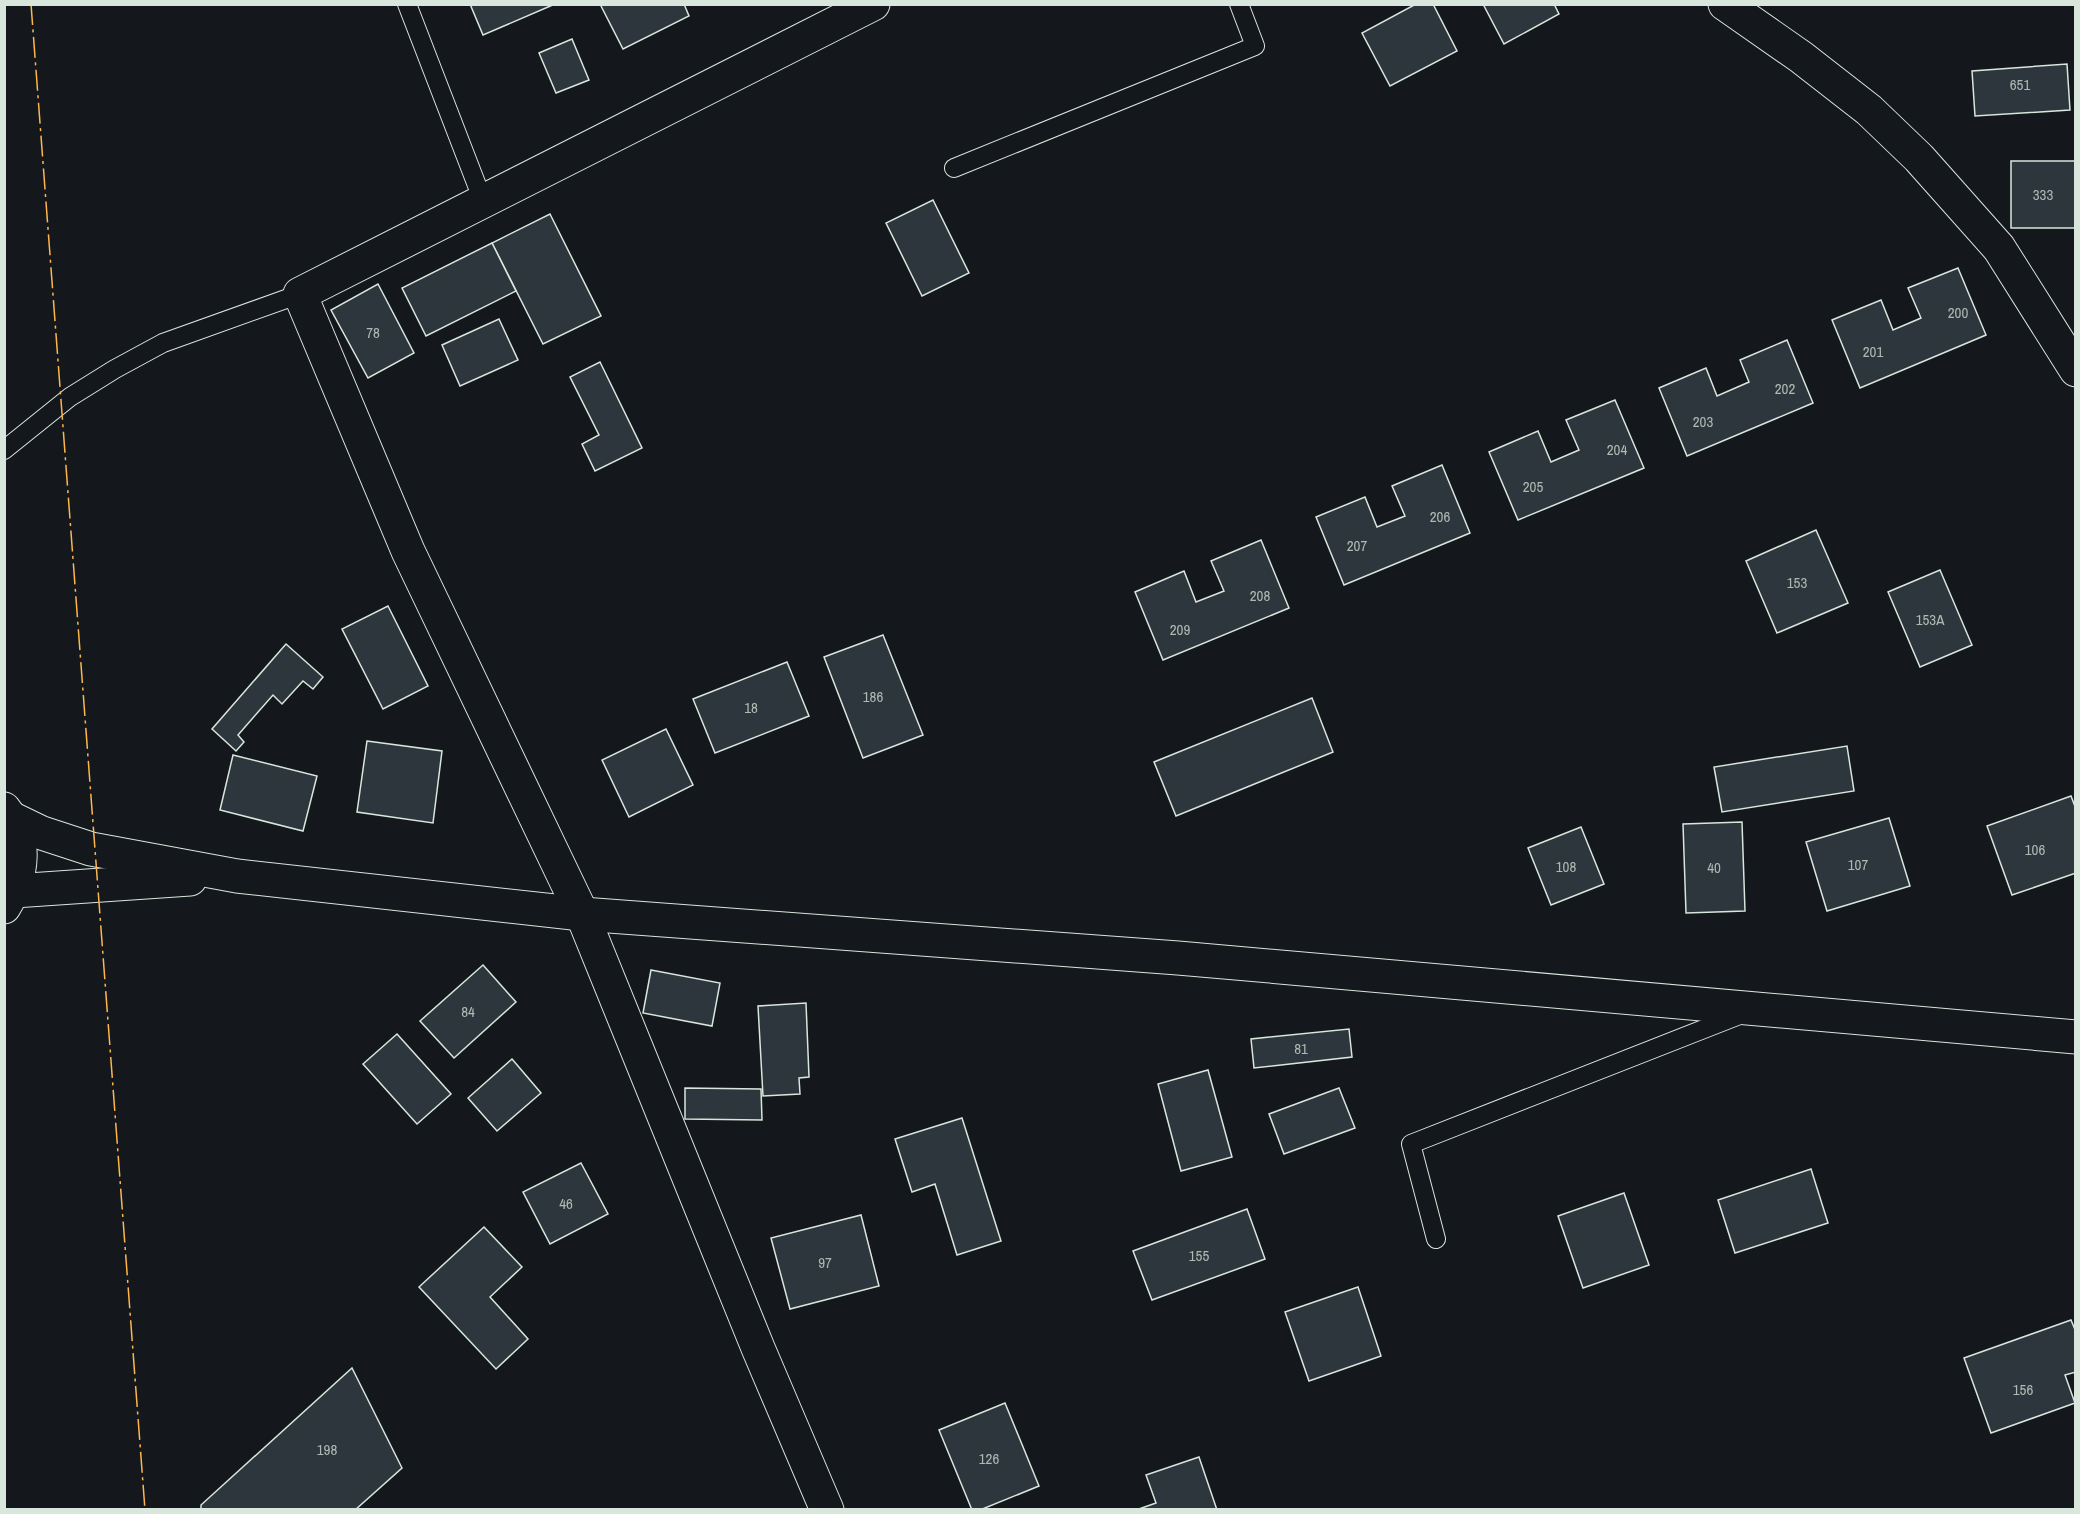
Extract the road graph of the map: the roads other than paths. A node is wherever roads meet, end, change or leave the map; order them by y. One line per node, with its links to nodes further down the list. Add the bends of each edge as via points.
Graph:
1 (407, 4): 6 (lane)
2 (873, 4): 6 (street)
3 (1239, 4): 5 (lane, via 1255,46)
4 (1725, 4): 8 (street, via 1869,110 1919,158 1999,248)
5 (954, 168)
6 (483, 201): 7 (street)
7 (300, 294): 9 (lane, via 163,343 69,397); 13 (street, via 408,551)
8 (2076, 370)
9 (4, 450)
10 (8, 813): 11 (street, via 42,833 91,849); 12 (street, via 20,841 21,866)
11 (237, 876): 12 (street); 13 (street)
12 (9, 899)
13 (582, 914): 14 (street, via 1178,958); 17 (street)
14 (1755, 1009): 15 (street); 16 (lane, via 1411,1144)
15 (2076, 1037)
16 (1436, 1239)
17 (827, 1509)

